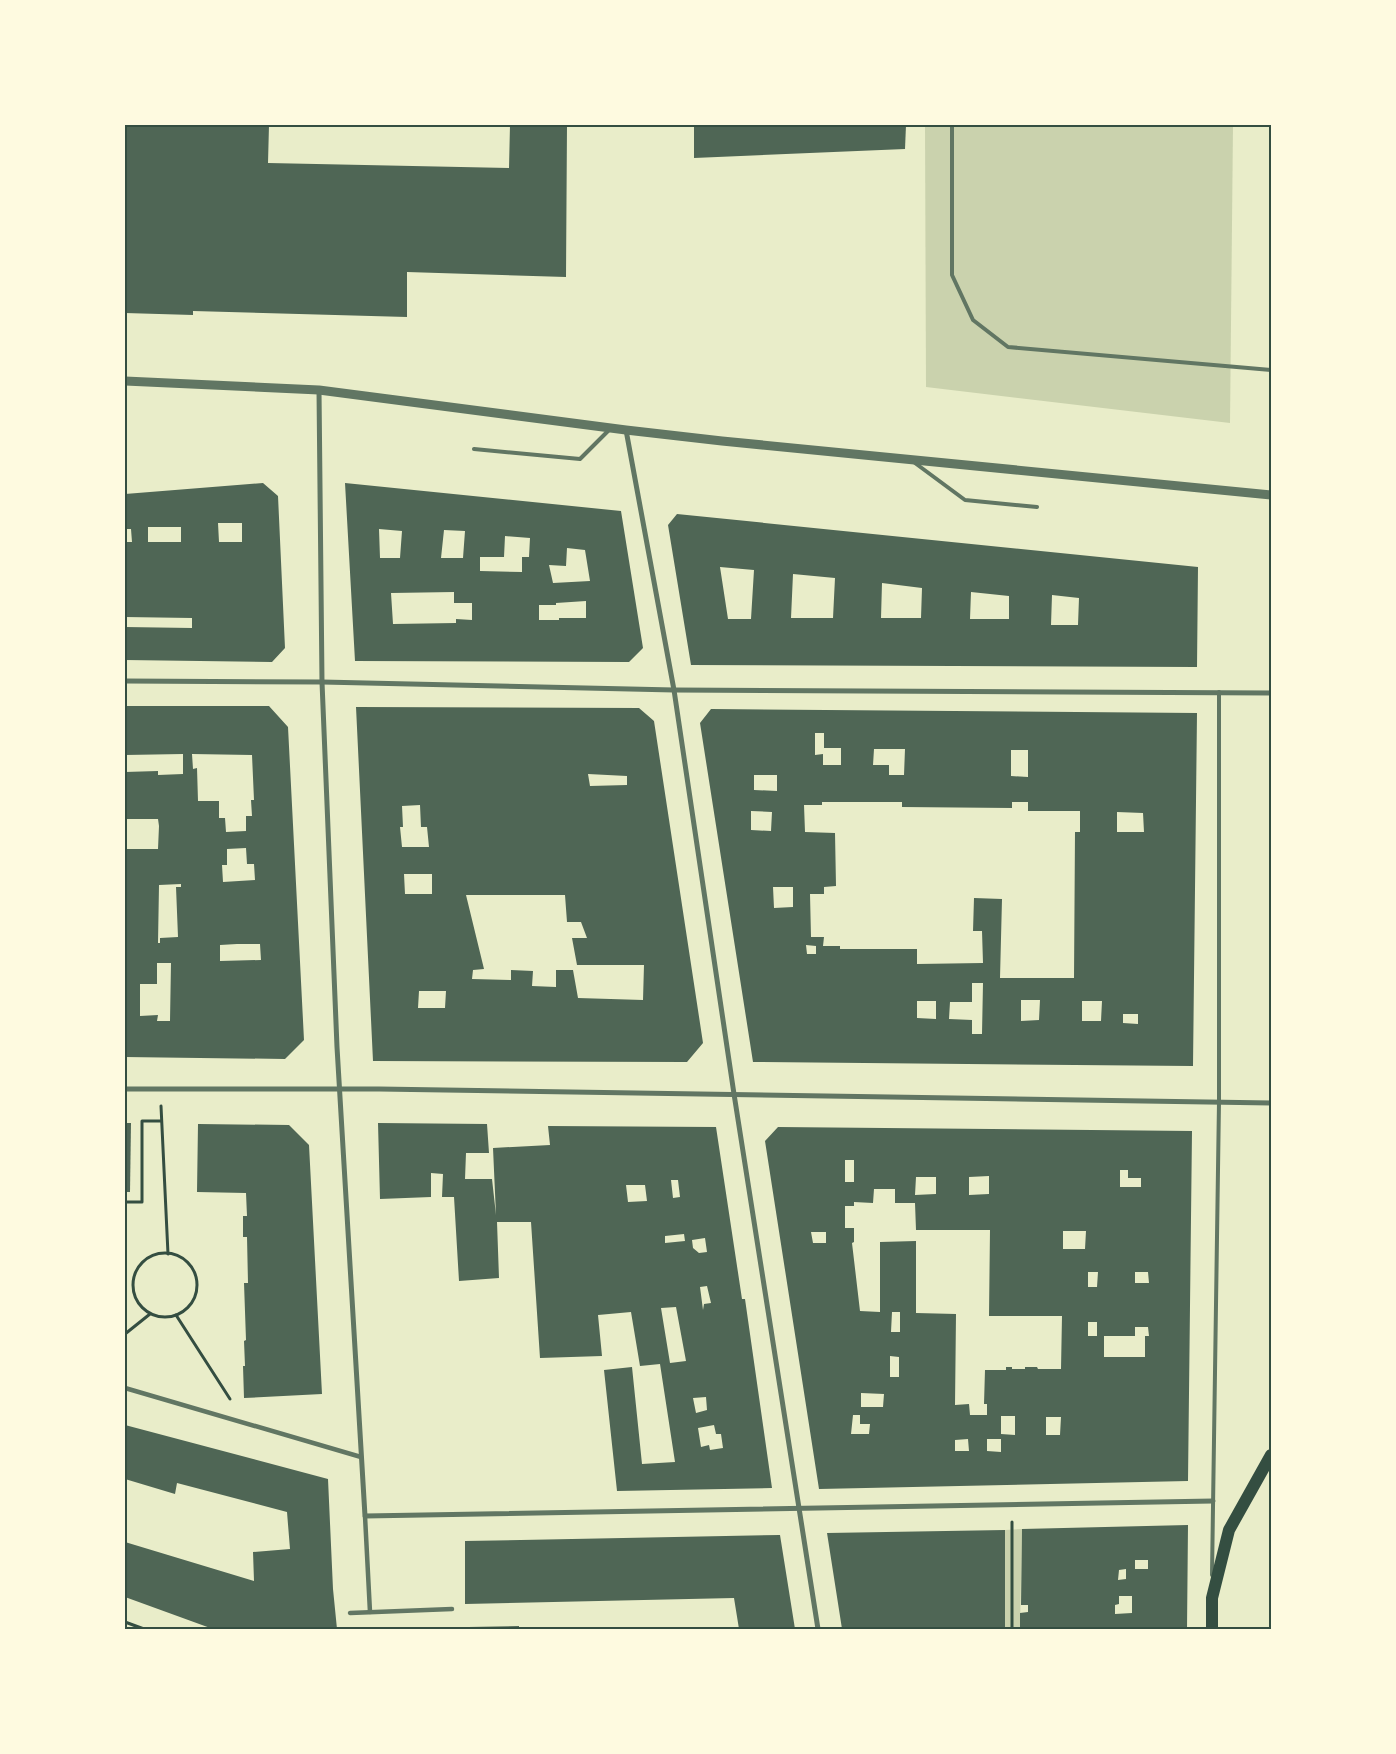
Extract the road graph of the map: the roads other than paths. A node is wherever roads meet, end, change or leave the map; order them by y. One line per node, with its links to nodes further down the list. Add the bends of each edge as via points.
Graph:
1 (952, 125): 2 (lane, via 952,274 973,320 1008,346)
2 (1271, 370)
3 (125, 381): 4 (street)
4 (319, 390): 5 (street); 12 (street)
5 (611, 428): 6 (street); 7 (lane, via 580,459)
6 (626, 430): 8 (street); 13 (street)
7 (474, 449)
8 (910, 458): 9 (street); 10 (lane, via 965,500)
9 (1271, 495)
10 (1037, 507)
11 (125, 681): 12 (street)
12 (322, 682): 13 (street); 17 (street)
13 (674, 690): 14 (street); 18 (street)
14 (1219, 692): 15 (street); 19 (lane)
15 (1271, 693)
16 (125, 1089): 17 (street)
17 (340, 1090): 18 (street); 23 (street)
18 (734, 1094): 19 (street); 25 (street)
19 (1219, 1102): 20 (street); 24 (lane)
20 (1271, 1103)
21 (125, 1388): 23 (street)
22 (1271, 1454): 27 (main road, via 1229,1530)
23 (361, 1456): 26 (street)
24 (1213, 1501): 25 (street); 27 (lane)
25 (798, 1509): 26 (street); 31 (street)
26 (365, 1516): 29 (street)
27 (1212, 1598): 32 (main road)
28 (452, 1609): 29 (street)
29 (370, 1612): 30 (street)
30 (350, 1613)
31 (818, 1629)
32 (1212, 1629)

